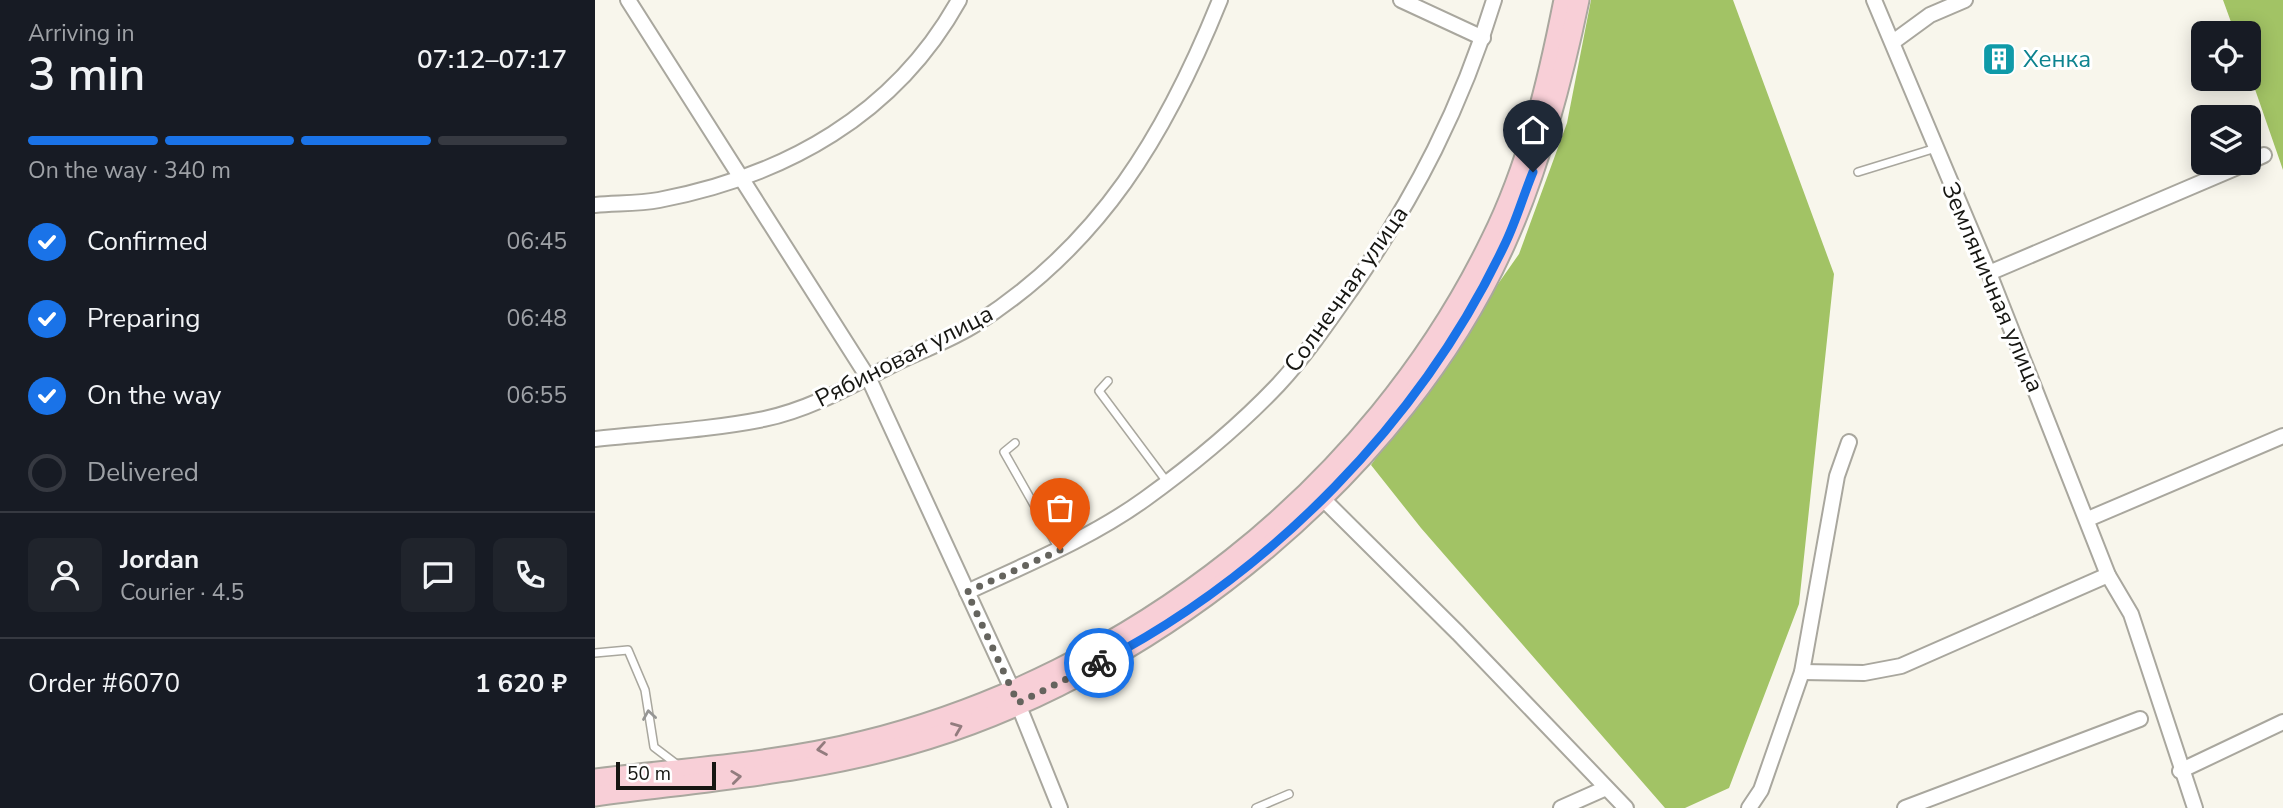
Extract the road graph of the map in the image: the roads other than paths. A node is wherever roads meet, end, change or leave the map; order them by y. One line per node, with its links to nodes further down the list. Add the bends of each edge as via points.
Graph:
1 (628, 0): 17 (street)
2 (959, 0): 17 (street, via 913,66 844,128)
3 (1220, 0): 20 (street, Рябиновая улица, via 1199,53 1151,147 1080,240 1034,282 974,326)
4 (1401, 0): 10 (street)
5 (1494, 0): 10 (street, Солнечная улица)
6 (1564, 0): 27 (main road, via 1527,147 1487,249 1420,360)
7 (1579, 0): 27 (main road, via 1542,147 1505,245 1447,347 1375,441)
8 (1874, 0): 11 (street, Земляничная улица)
9 (1965, 0): 11 (street, via 1930,15)
10 (1483, 38): 26 (street, Солнечная улица, via 1445,133 1392,230 1331,319 1279,384 1217,443)
11 (1893, 42): 12 (street, Земляничная улица)
12 (1935, 148): 15 (lane); 19 (street, Земляничная улица)
13 (2265, 155): 14 (street)
14 (2261, 157)
15 (1858, 172)
16 (2218, 175): 19 (street)
17 (741, 179): 18 (street, via 657,201); 20 (street)
18 (595, 205)
19 (1989, 273): 28 (street, Земляничная улица)
20 (869, 379): 23 (street, Рябиновая улица, via 765,419); 31 (street)
21 (1108, 381): 26 (lane, via 1098,391)
22 (2283, 436): 28 (street)
23 (595, 439)
24 (1849, 442): 33 (street, via 1837,475)
25 (1015, 443): 29 (lane, via 1005,452)
26 (1167, 482): 29 (street, Солнечная улица)
27 (1317, 493): 34 (main road, via 1181,596); 40 (street)
28 (2088, 519): 30 (street, Земляничная улица)
29 (1060, 550): 31 (street, Солнечная улица)
30 (2108, 575): 33 (street, via 1901,666 1864,673); 38 (street, Земляничная улица, via 2131,614)
31 (967, 592): 34 (street)
32 (595, 653): 37 (lane, one-way to 32, via 654,747 645,690 628,650)
33 (1802, 672): 47 (street, via 1761,790)
34 (1015, 696): 37 (main road, one-way to 37, via 862,742); 42 (main road, one-way to 34, via 864,757 931,738); 43 (street)
35 (2140, 719): 48 (street)
36 (2283, 722): 38 (street)
37 (682, 768): 39 (main road)
38 (2180, 771): 49 (street, Земляничная улица)
39 (595, 779)
40 (1606, 788): 45 (street); 46 (street)
41 (1289, 794): 44 (lane)
42 (595, 796)
43 (1060, 808)
44 (1256, 808)
45 (1561, 808)
46 (1626, 808)
47 (1749, 808)
48 (1905, 808)
49 (2195, 808)

